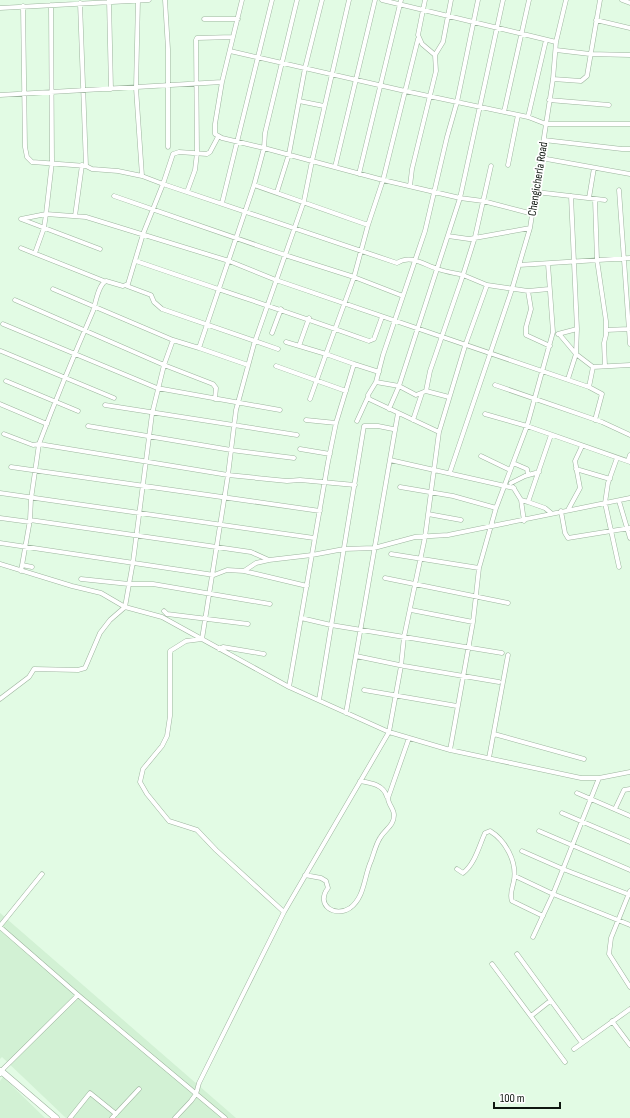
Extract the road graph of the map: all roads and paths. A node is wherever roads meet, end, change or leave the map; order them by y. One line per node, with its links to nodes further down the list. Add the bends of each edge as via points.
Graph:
1 (138, 0): 2 (street); 19 (street); 54 (street)
2 (149, 0)
3 (165, 0): 52 (street)
4 (242, 0): 28 (street)
5 (272, 0): 44 (street)
6 (297, 0): 45 (street)
7 (322, 0): 46 (street)
8 (349, 0): 47 (street)
9 (375, 0): 49 (street)
10 (382, 0): 20 (street)
11 (425, 0): 26 (street)
12 (451, 0): 27 (street)
13 (478, 0): 31 (street)
14 (503, 0): 32 (street)
15 (529, 0): 34 (street)
16 (566, 0): 38 (street, Chengicherla Road)
17 (600, 0): 30 (street)
18 (622, 0): 21 (street)
19 (109, 1): 22 (street); 55 (street)
20 (401, 2): 26 (street); 53 (street)
21 (630, 3)
22 (80, 4): 23 (street); 56 (street)
23 (51, 5): 24 (street); 58 (street)
24 (23, 6): 25 (street); 59 (street)
25 (0, 8)
26 (423, 10): 27 (street); 36 (street)
27 (447, 15): 31 (street); 42 (street, via 443,42)
28 (238, 18): 29 (street); 35 (street)
29 (204, 19)
30 (596, 20): 33 (street); 41 (street)
31 (473, 23): 32 (street); 64 (street)
32 (496, 28): 34 (street); 67 (street)
33 (630, 28)
34 (521, 34): 37 (street); 68 (street)
35 (234, 37): 40 (street); 51 (street, via 196,39)
36 (418, 39): 42 (street); 57 (street)
37 (546, 40): 38 (street); 70 (street)
38 (556, 42): 39 (street, Chengicherla Road)
39 (556, 50): 41 (street); 48 (street, Chengicherla Road)
40 (230, 51): 44 (street); 50 (street)
41 (590, 54): 43 (street); 48 (street, via 585,80)
42 (434, 55): 61 (street, via 436,71)
43 (630, 55)
44 (258, 57): 45 (street); 75 (street)
45 (282, 63): 46 (street); 77 (street, via 265,133)
46 (306, 68): 47 (street); 63 (street)
47 (331, 74): 49 (street); 66 (street)
48 (553, 79): 62 (street, Chengicherla Road)
49 (356, 80): 53 (street); 87 (street)
50 (222, 82): 51 (street); 73 (street, via 214,124)
51 (197, 83): 52 (street); 79 (street)
52 (167, 86): 54 (street); 76 (street)
53 (380, 86): 57 (street); 89 (street)
54 (136, 88): 55 (street); 91 (street)
55 (111, 89): 56 (street)
56 (83, 91): 58 (street); 85 (street)
57 (405, 91): 61 (street); 92 (street)
58 (53, 92): 59 (street); 83 (street)
59 (25, 94): 60 (street); 83 (street, via 27,157 32,162)
60 (0, 95)
61 (429, 96): 64 (street); 95 (street)
62 (549, 100): 65 (street); 71 (street, Chengicherla Road)
63 (299, 101): 66 (street); 80 (street)
64 (457, 102): 67 (street); 99 (street)
65 (609, 105)
66 (324, 106): 82 (street)
67 (479, 107): 68 (street); 103 (street)
68 (504, 112): 69 (street)
69 (518, 115): 70 (street); 84 (street)
70 (528, 117): 71 (street)
71 (546, 124): 72 (street); 74 (street, Chengicherla Road)
72 (630, 124)
73 (218, 137): 75 (street); 79 (street, via 209,153)
74 (544, 140): 78 (street); 81 (street, Chengicherla Road)
75 (238, 141): 77 (street); 109 (street)
76 (168, 147)
77 (264, 148): 80 (street); 94 (street)
78 (630, 149)
79 (197, 153): 93 (street, via 173,154); 97 (street, via 195,170)
80 (289, 154): 82 (street); 98 (street)
81 (541, 158): 88 (street); 100 (street, Chengicherla Road)
82 (312, 161): 87 (street); 107 (street)
83 (52, 162): 85 (street); 112 (street)
84 (508, 165)
85 (84, 166): 91 (street); 114 (street)
86 (490, 166): 108 (street)
87 (335, 167): 89 (street)
88 (594, 168): 90 (street); 104 (street)
89 (359, 174): 92 (street)
90 (630, 174)
91 (142, 176): 93 (street)
92 (383, 180): 95 (street); 115 (street)
93 (163, 184): 97 (street); 110 (street)
94 (254, 185): 98 (street); 111 (street)
95 (410, 186): 99 (street)
96 (619, 190): 128 (street)
97 (187, 192): 109 (street)
98 (277, 192): 107 (street)
99 (434, 192): 103 (street); 130 (street)
100 (536, 192): 102 (street); 113 (street, Chengicherla Road)
101 (114, 196): 110 (street)
102 (571, 196): 104 (street); 134 (street)
103 (460, 198): 108 (street); 120 (street)
104 (589, 198): 105 (street)
105 (595, 199): 106 (street); 131 (street)
106 (605, 200)
107 (304, 201): 115 (street); 117 (street)
108 (483, 201): 113 (street); 121 (street)
109 (222, 203): 111 (street)
110 (154, 209): 119 (street); 122 (street)
111 (246, 211): 117 (street); 122 (street)
112 (46, 214): 114 (street); 116 (street); 116 (street, via 21,219)
113 (533, 214): 118 (street, Chengicherla Road)
114 (75, 216): 119 (street)
115 (368, 225): 125 (street)
116 (44, 228): 124 (street); 126 (street)
117 (294, 228): 125 (street); 127 (street)
118 (530, 228): 121 (street); 135 (street, Chengicherla Road)
119 (143, 234): 132 (street); 133 (street)
120 (448, 236): 121 (street, via 469,239); 137 (street)
121 (475, 237): 138 (street)
122 (237, 238): 127 (street); 133 (street)
123 (21, 248): 126 (street)
124 (100, 249)
125 (361, 250): 130 (street, via 397,263 402,260); 139 (street)
126 (35, 253): 141 (street)
127 (285, 255): 139 (street); 140 (street)
128 (623, 258): 129 (street); 131 (street); 158 (street)
129 (630, 258)
130 (415, 260): 137 (street); 149 (street)
131 (597, 260): 134 (street); 166 (street)
132 (136, 261): 143 (street); 147 (street)
133 (229, 261): 140 (street); 147 (street)
134 (574, 262): 136 (street); 162 (street)
135 (519, 264): 136 (street); 145 (street, Chengicherla Road)
136 (548, 264): 146 (street)
137 (438, 269): 138 (street); 165 (street)
138 (463, 275): 142 (street); 170 (street)
139 (354, 277): 149 (street); 151 (street)
140 (276, 280): 151 (street); 152 (street)
141 (104, 281): 143 (street); 153 (street)
142 (487, 285): 145 (street); 176 (street)
143 (127, 286): 160 (street, via 151,295 162,309)
144 (53, 289): 153 (street)
145 (512, 289): 148 (street); 182 (street, Chengicherla Road)
146 (549, 289): 148 (street); 167 (street)
147 (219, 290): 152 (street); 160 (street)
148 (528, 291): 177 (street, via 531,309 526,335)
149 (403, 296): 157 (street)
150 (15, 300): 164 (street)
151 (344, 303): 155 (street); 161 (street)
152 (267, 305): 154 (street); 172 (street)
153 (94, 307): 164 (street); 171 (street)
154 (280, 309): 156 (street); 168 (street)
155 (382, 317): 157 (street); 161 (street, via 372,341)
156 (309, 318): 161 (street); 175 (street)
157 (394, 321): 165 (street); 192 (street)
158 (629, 322): 163 (street)
159 (3, 324): 184 (street)
160 (207, 325): 172 (street); 178 (street)
161 (335, 328): 181 (street)
162 (577, 329): 169 (street); 183 (street)
163 (629, 329): 166 (street); 174 (street)
164 (84, 330): 184 (street); 186 (street)
165 (419, 330): 170 (street); 200 (street)
166 (606, 330): 190 (street)
167 (553, 332): 169 (street); 177 (street)
168 (272, 333)
169 (560, 335): 183 (street)
170 (441, 338): 176 (street); 204 (street)
171 (173, 340): 178 (street); 186 (street)
172 (255, 342): 179 (street); 187 (street)
173 (286, 342): 175 (street)
174 (630, 344)
175 (299, 346): 181 (street)
176 (465, 346): 182 (street); 206 (street)
177 (550, 346): 193 (street)
178 (199, 348): 187 (street)
179 (278, 349)
180 (1, 351): 194 (street)
181 (326, 354): 185 (street); 197 (street)
182 (491, 354): 193 (street); 255 (street, Chengicherla Road)
183 (576, 354): 191 (street); 195 (street)
184 (74, 355): 194 (street); 202 (street)
185 (354, 364): 192 (street); 203 (street)
186 (164, 365): 202 (street); 208 (street, via 215,386)
187 (248, 365): 213 (street)
188 (630, 365): 190 (street)
189 (276, 366): 197 (street)
190 (605, 366): 191 (street)
191 (593, 367): 201 (street)
192 (379, 372): 198 (street)
193 (542, 372): 195 (street); 210 (street)
194 (64, 378): 207 (street); 211 (street)
195 (568, 379): 201 (street)
196 (6, 381): 211 (street)
197 (317, 382): 203 (street); 209 (street)
198 (376, 382): 200 (street); 205 (street)
199 (495, 385): 210 (street)
200 (399, 386): 204 (street, via 412,394); 215 (street)
201 (589, 387): 223 (street, via 602,394)
202 (157, 388): 208 (street); 219 (street)
203 (346, 391): 225 (street)
204 (424, 392): 206 (street); 222 (street)
205 (368, 397): 215 (street); 224 (street)
206 (449, 397): 231 (street)
207 (114, 398)
208 (215, 399): 213 (street)
209 (310, 399)
210 (534, 399): 223 (street); 228 (street)
211 (55, 401): 217 (street); 226 (street)
212 (0, 404): 226 (street)
213 (238, 404): 216 (street); 229 (street)
214 (105, 405): 219 (street)
215 (389, 409): 218 (street)
216 (280, 410)
217 (78, 411)
218 (398, 413): 222 (street); 230 (street)
219 (152, 414): 229 (street); 236 (street)
220 (485, 414): 228 (street)
221 (306, 420): 225 (street)
222 (414, 420): 231 (street)
223 (594, 420): 235 (street)
224 (357, 421)
225 (336, 423): 241 (street)
226 (47, 424): 237 (street)
227 (88, 426): 236 (street)
228 (527, 426): 234 (street); 249 (street)
229 (234, 427): 233 (street); 240 (street)
230 (394, 429): 246 (street); 263 (street, via 364,426)
231 (439, 432): 251 (street)
232 (4, 434): 237 (street, via 33,445)
233 (297, 435)
234 (551, 435): 238 (street); 256 (street)
235 (630, 435)
236 (149, 437): 240 (street); 247 (street)
237 (39, 444): 247 (street); 253 (street)
238 (582, 446): 245 (street); 252 (street, via 576,456)
239 (300, 449): 241 (street)
240 (231, 450): 244 (street); 257 (street)
241 (330, 454): 261 (street)
242 (630, 455): 248 (street)
243 (482, 456): 254 (street)
244 (294, 458)
245 (617, 458): 248 (street); 260 (street)
246 (390, 460): 251 (street); 299 (street)
247 (146, 461): 257 (street); 264 (street)
248 (629, 462)
249 (512, 463): 254 (street); 258 (street, via 524,466)
250 (11, 467): 253 (street)
251 (433, 469): 255 (street); 268 (street)
252 (576, 469): 260 (street); 278 (street, via 580,488)
253 (35, 470): 264 (street); 271 (street)
254 (510, 470): 259 (street)
255 (450, 472): 266 (street)
256 (539, 472): 258 (street); 275 (street)
257 (228, 474): 261 (street, via 287,481); 272 (street)
258 (528, 475): 262 (street)
259 (508, 477): 262 (street); 266 (street)
260 (610, 479): 276 (street)
261 (326, 482): 263 (street); 279 (street)
262 (511, 483): 267 (street)
263 (355, 485): 300 (street)
264 (142, 486): 272 (street); 282 (street)
265 (400, 487): 268 (street)
266 (504, 487): 267 (street); 277 (street)
267 (514, 488): 273 (street)
268 (430, 492): 277 (street); 283 (street)
269 (0, 493): 271 (street)
270 (630, 498): 274 (street)
271 (31, 499): 282 (street); 287 (street)
272 (224, 499): 279 (street); 288 (street)
273 (521, 500): 275 (street); 286 (street)
274 (619, 501): 276 (street); 290 (street)
275 (528, 502): 281 (street)
276 (605, 503): 278 (street); 291 (street)
277 (496, 508): 289 (street)
278 (568, 510): 280 (street)
279 (320, 511): 294 (street)
280 (561, 511): 281 (street); 291 (street, via 568,538)
281 (551, 513): 286 (street)
282 (139, 514): 288 (street); 292 (street)
283 (428, 514): 285 (street); 293 (street)
284 (0, 518): 287 (street)
285 (462, 520)
286 (524, 520): 289 (street)
287 (30, 521): 292 (street); 297 (street)
288 (220, 525): 294 (street); 298 (street)
289 (490, 527): 293 (street); 310 (street)
290 (628, 528): 291 (street); 295 (street)
291 (611, 531): 309 (street)
292 (137, 536): 298 (street); 305 (street)
293 (425, 537): 299 (street, via 415,537); 303 (street)
294 (314, 538): 302 (street)
295 (630, 538)
296 (0, 542): 297 (street)
297 (26, 546): 305 (street); 307 (street)
298 (216, 547): 304 (street, via 251,552); 313 (street)
299 (374, 548): 300 (street); 331 (street)
300 (344, 549): 302 (street); 330 (street)
301 (391, 554): 303 (street)
302 (312, 555): 304 (street); 318 (street)
303 (421, 559): 310 (street); 317 (street)
304 (269, 560): 312 (street, via 256,563)
305 (133, 562): 313 (street); 316 (street)
306 (0, 564): 311 (street)
307 (22, 564): 308 (street); 311 (street)
308 (32, 567)
309 (619, 567)
310 (479, 568): 320 (street)
311 (21, 571): 323 (street, via 101,593)
312 (244, 571): 313 (street, via 227,570); 318 (street)
313 (214, 575): 319 (street)
314 (385, 578): 317 (street)
315 (81, 579): 316 (street)
316 (129, 584): 319 (street, via 153,584); 323 (street)
317 (416, 584): 320 (street); 324 (street)
318 (307, 586): 327 (street)
319 (210, 593): 322 (street); 326 (street)
320 (476, 596): 321 (street); 328 (street)
321 (508, 603)
322 (270, 604)
323 (125, 607): 333 (street, via 162,617); 346 (street, via 100,633 86,668 34,669 29,677)
324 (411, 610): 328 (street); 332 (street)
325 (164, 611): 326 (street, via 167,614)
326 (206, 618): 329 (street); 333 (street)
327 (301, 618): 330 (street); 343 (street)
328 (473, 622): 334 (street)
329 (248, 624)
330 (331, 625): 331 (street); 347 (street)
331 (361, 630): 332 (street); 339 (street)
332 (404, 637): 334 (street); 340 (street)
333 (202, 639): 335 (street); 379 (street, via 186,641 170,651 170,716 167,736 143,769 140,782 169,820 197,830)
334 (468, 648): 336 (street); 341 (street)
335 (219, 649): 337 (street, via 223,647); 343 (street)
336 (502, 653)
337 (264, 654)
338 (508, 655): 351 (street)
339 (356, 656): 340 (street); 349 (street)
340 (401, 666): 341 (street); 345 (street)
341 (462, 676): 342 (street); 348 (street)
342 (499, 682)
343 (288, 687): 347 (street)
344 (364, 690): 345 (street)
345 (396, 695): 348 (street); 350 (street)
346 (0, 699)
347 (319, 700): 349 (street)
348 (457, 706): 353 (street)
349 (346, 713): 350 (street)
350 (389, 732): 352 (street); 358 (street)
351 (494, 734): 354 (street); 355 (street)
352 (409, 738): 353 (street); 361 (street)
353 (450, 750): 354 (street)
354 (489, 758): 357 (street, via 581,778)
355 (584, 759)
356 (630, 772): 357 (street)
357 (600, 778): 362 (street)
358 (360, 781): 361 (street, via 379,786 386,791); 375 (street)
359 (630, 790): 363 (street, via 624,790)
360 (577, 793): 362 (street)
361 (388, 798): 375 (street, via 394,813 393,821 379,838 361,896 356,903 342,912 335,912 323,900 328,888 326,881)
362 (592, 799): 363 (street); 366 (street)
363 (615, 809): 365 (street)
364 (562, 813): 366 (street)
365 (630, 816)
366 (582, 823): 368 (street); 369 (street)
367 (538, 831): 369 (street)
368 (630, 842)
369 (573, 845): 372 (street); 373 (street)
370 (522, 852): 372 (street)
371 (457, 869): 376 (street, via 463,873 465,871 474,860 485,833 490,831 505,843 515,868)
372 (563, 869): 377 (street); 378 (street)
373 (630, 870)
374 (42, 874): 383 (street)
375 (305, 876): 379 (street)
376 (515, 876): 378 (street); 380 (street, via 510,896 512,901)
377 (629, 893): 381 (street)
378 (553, 894): 380 (street); 381 (street)
379 (284, 912): 399 (street, via 199,1083)
380 (543, 916): 384 (street)
381 (618, 920): 382 (street); 387 (street, via 609,946 609,954)
382 (630, 924)
383 (0, 926): 388 (street)
384 (533, 937)
385 (517, 954): 389 (street)
386 (492, 964): 391 (street)
387 (630, 986)
388 (78, 995): 397 (street); 399 (street)
389 (550, 1001): 391 (street); 393 (street)
390 (630, 1009): 392 (street)
391 (531, 1016): 396 (street)
392 (612, 1021): 393 (street); 394 (street)
393 (582, 1043): 395 (street)
394 (630, 1045)
395 (574, 1049)
396 (565, 1062)
397 (0, 1073): 400 (street)
398 (139, 1088): 401 (street)
399 (196, 1094): 406 (street); 407 (street)
400 (43, 1108): 402 (street); 403 (street)
401 (116, 1114): 404 (street, via 90,1093); 405 (street)
402 (52, 1118)
403 (56, 1118)
404 (70, 1118)
405 (112, 1118)
406 (175, 1118)
407 (225, 1118)

